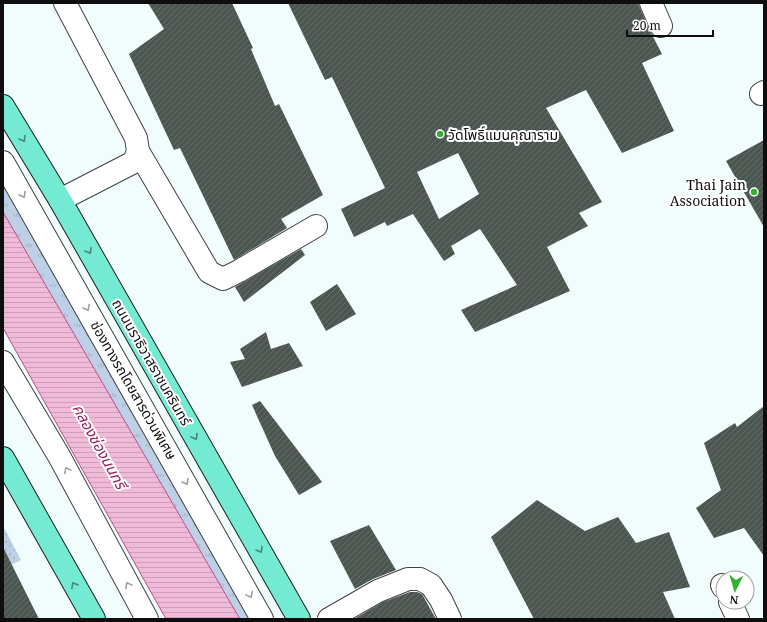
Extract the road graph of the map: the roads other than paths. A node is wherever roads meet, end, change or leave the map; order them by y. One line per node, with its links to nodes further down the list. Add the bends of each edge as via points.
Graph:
1 (65, 3): 5 (street, via 136,138)
2 (651, 3): 3 (street)
3 (661, 26)
4 (3, 106): 7 (main road, ถนนนราธิวาสราชนครินทร์, one-way to 7)
5 (138, 151): 7 (street, via 134,162); 8 (street, via 209,272 223,279)
6 (3, 162): 13 (street, ช่องทางรถโดยสารด่วนพิเศษ, one-way to 13)
7 (60, 200): 14 (main road, ถนนนราธิวาสราชนครินทร์, one-way to 14)
8 (316, 226)
9 (3, 362): 12 (street, one-way to 9, via 59,456)
10 (3, 458): 11 (main road, one-way to 10)
11 (94, 619)
12 (147, 619)
13 (262, 619)
14 (299, 619)
15 (329, 619): 16 (street, via 378,591 408,579 420,579 431,585)
16 (450, 619)

